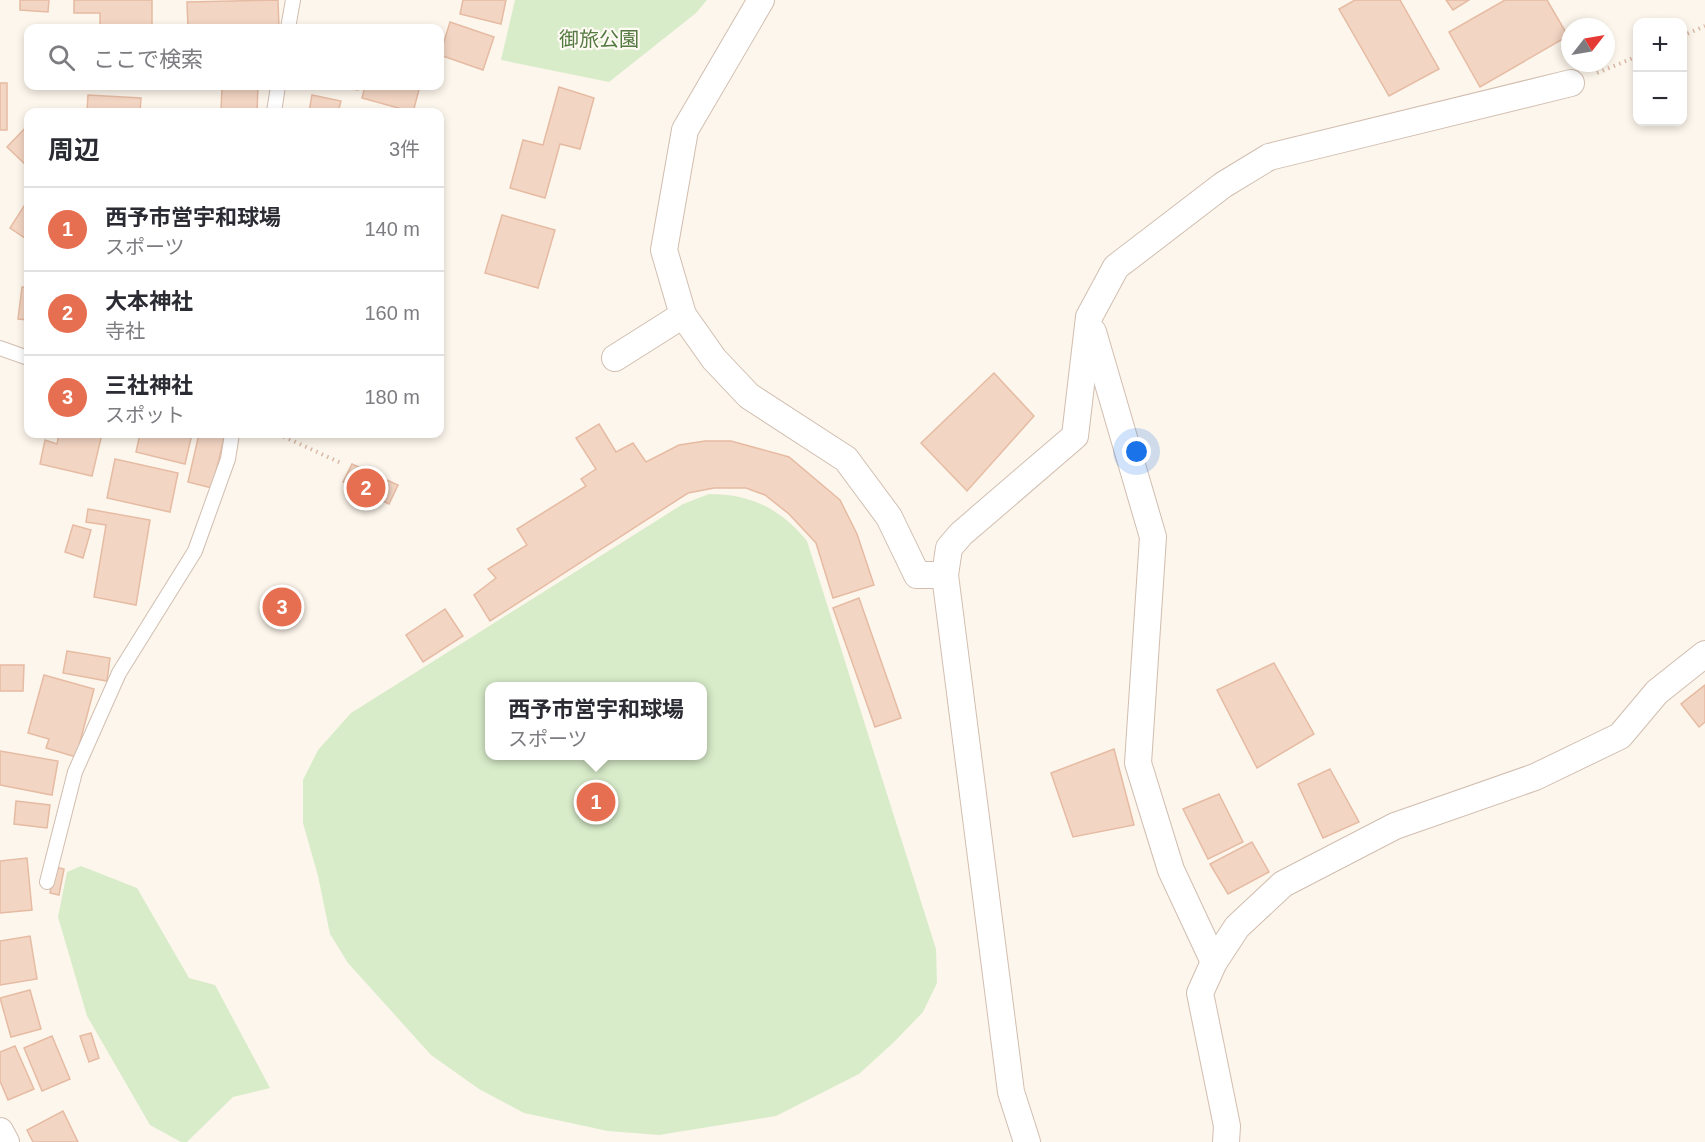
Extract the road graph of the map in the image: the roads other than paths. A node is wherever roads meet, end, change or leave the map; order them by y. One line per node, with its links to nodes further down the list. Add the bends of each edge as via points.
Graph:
1 (292, 0): 3 (lane)
2 (761, 0): 7 (street, via 685,130 664,250)
3 (289, 24)
4 (1571, 83): 8 (street, via 1269,157 1223,185 1116,267)
5 (277, 90): 6 (lane)
6 (275, 108)
7 (683, 315): 11 (street); 13 (street, via 714,359 749,396 846,459 889,517 917,575)
8 (1089, 317): 13 (street, via 1075,436 961,534 949,548); 16 (street, via 1153,537 1138,762 1171,870)
9 (0, 348): 10 (lane)
10 (24, 357)
11 (615, 358)
12 (231, 438): 15 (lane, via 228,459 195,551 118,673 75,772)
13 (945, 575): 19 (street, via 1011,1092)
14 (1705, 654): 16 (street, via 1657,692 1620,736 1535,777 1395,826 1283,884 1237,927)
15 (47, 882)
16 (1214, 962): 20 (street, via 1200,993 1227,1126)
17 (0, 1131): 18 (street)
18 (6, 1142)
19 (1027, 1142)
20 (1226, 1142)

